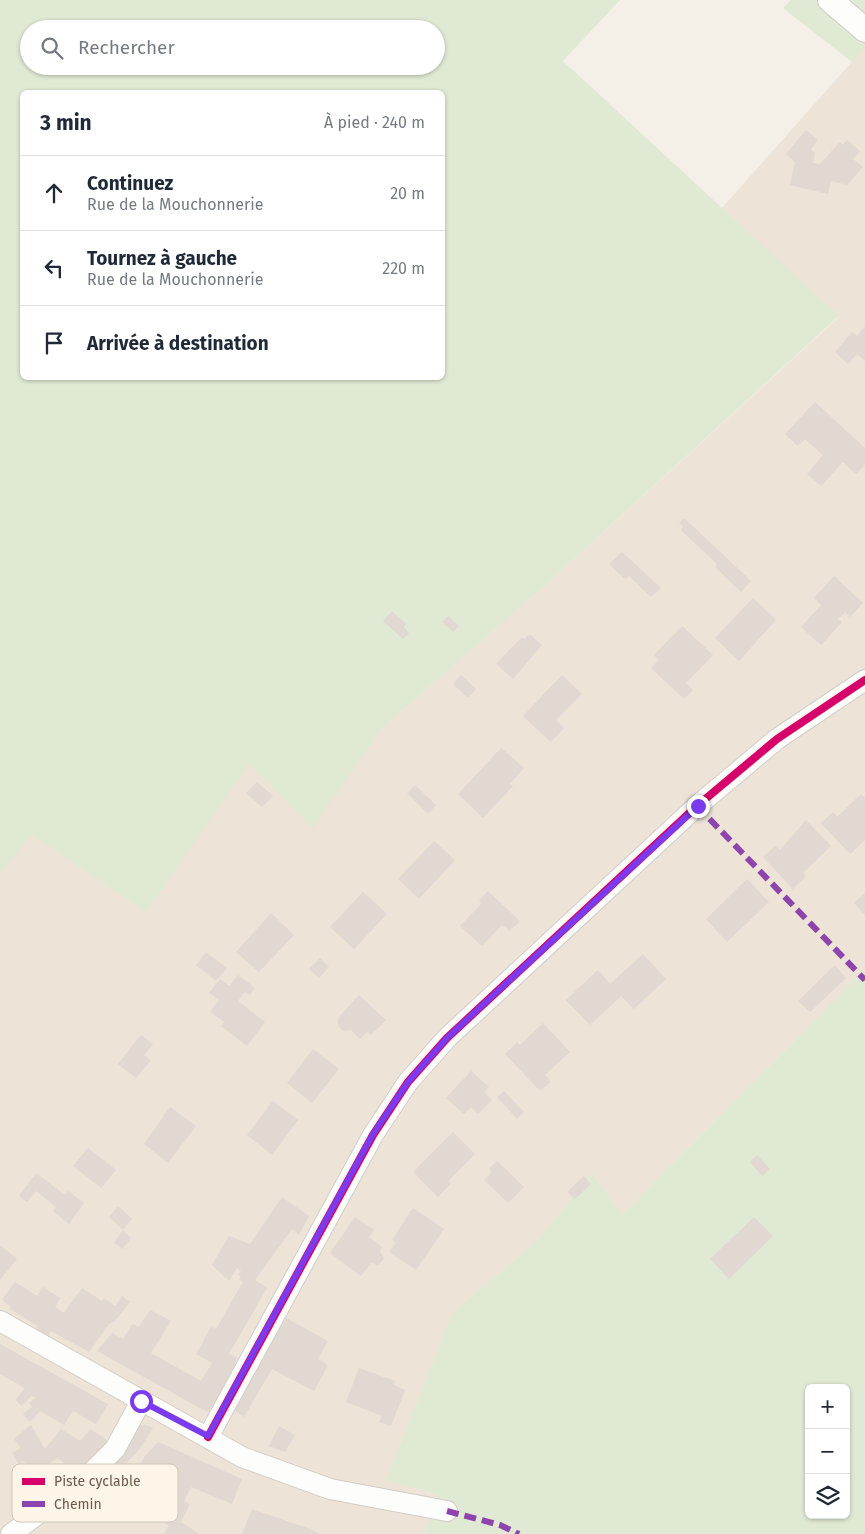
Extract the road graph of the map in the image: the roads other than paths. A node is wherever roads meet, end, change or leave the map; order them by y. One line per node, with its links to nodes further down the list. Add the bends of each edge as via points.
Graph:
1 (830, 0): 2 (street)
2 (865, 30)
3 (865, 680): 6 (street, via 777,739 698,806 447,1038 408,1082 373,1134)
4 (0, 1321): 5 (street)
5 (141, 1401): 6 (street); 7 (street, via 114,1449)
6 (208, 1436): 8 (street, via 242,1457 330,1489)
7 (100, 1464)
8 (447, 1510)
9 (27, 1522): 10 (street)
10 (11, 1534)

